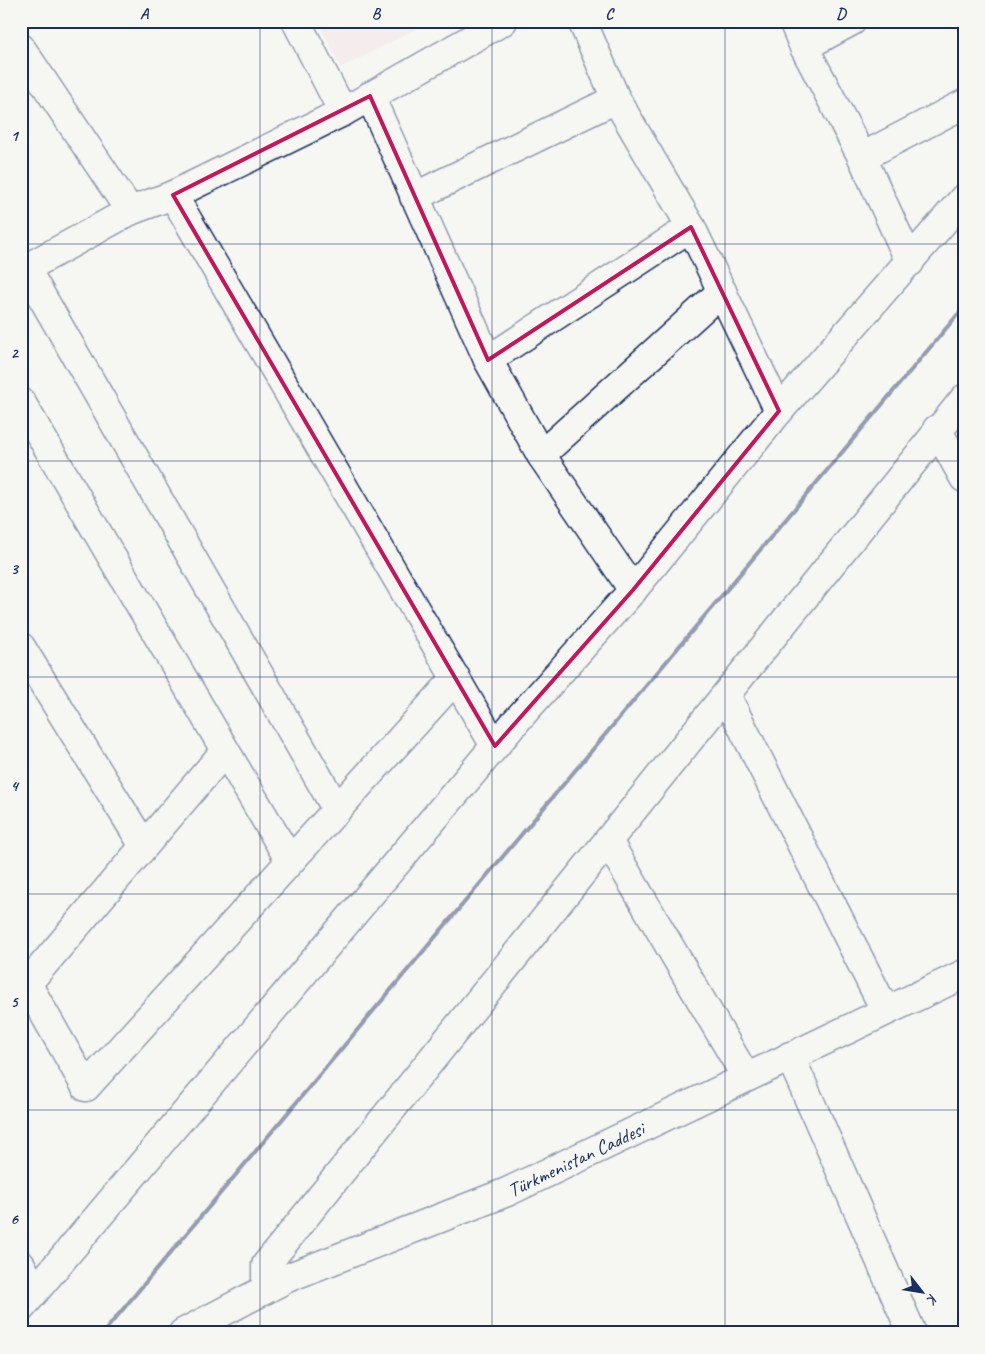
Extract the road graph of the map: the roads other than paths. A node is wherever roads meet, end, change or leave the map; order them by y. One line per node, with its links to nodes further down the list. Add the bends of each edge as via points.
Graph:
1 (296, 21): 11 (street)
2 (503, 21): 8 (street)
3 (582, 21): 9 (street)
4 (794, 21): 6 (street)
5 (852, 21): 6 (street)
6 (804, 46): 12 (street)
7 (21, 48): 16 (street)
8 (370, 96): 11 (street); 14 (street)
9 (616, 99): 14 (street); 17 (street)
10 (964, 104): 12 (street)
11 (342, 112): 13 (street)
12 (862, 156): 18 (street)
13 (173, 195): 16 (street); 30 (street)
14 (414, 196): 21 (street)
15 (964, 198): 18 (street)
16 (130, 210): 19 (street)
17 (691, 226): 20 (street); 21 (street)
18 (910, 262): 24 (street)
19 (24, 270): 34 (street)
20 (722, 291): 24 (street); 26 (street)
21 (488, 360): 26 (street)
22 (964, 399): 25 (street)
23 (21, 402): 33 (street)
24 (779, 411): 28 (street)
25 (937, 429): 27 (street); 31 (street)
26 (541, 455): 28 (street)
27 (964, 478)
28 (633, 590): 32 (street)
29 (21, 647): 36 (street)
30 (456, 678): 32 (street); 34 (street)
31 (726, 695): 35 (street); 40 (street)
32 (495, 746): 45 (street)
33 (225, 751): 36 (street); 37 (street)
34 (337, 810): 37 (street)
35 (608, 841): 42 (street); 44 (street, via 266,1265)
36 (144, 846): 39 (street)
37 (290, 861): 39 (street, via 86,1086)
38 (964, 974): 40 (street, Türkmenistan Caddesi)
39 (24, 979)
40 (885, 1010): 41 (street, Türkmenistan Caddesi)
41 (790, 1056): 42 (street, Türkmenistan Caddesi); 47 (street)
42 (746, 1077): 44 (street, Türkmenistan Caddesi, via 507,1192)
43 (21, 1265): 45 (street)
44 (266, 1289): 46 (street, Türkmenistan Caddesi)
45 (28, 1299)
46 (183, 1333)
47 (912, 1333)

